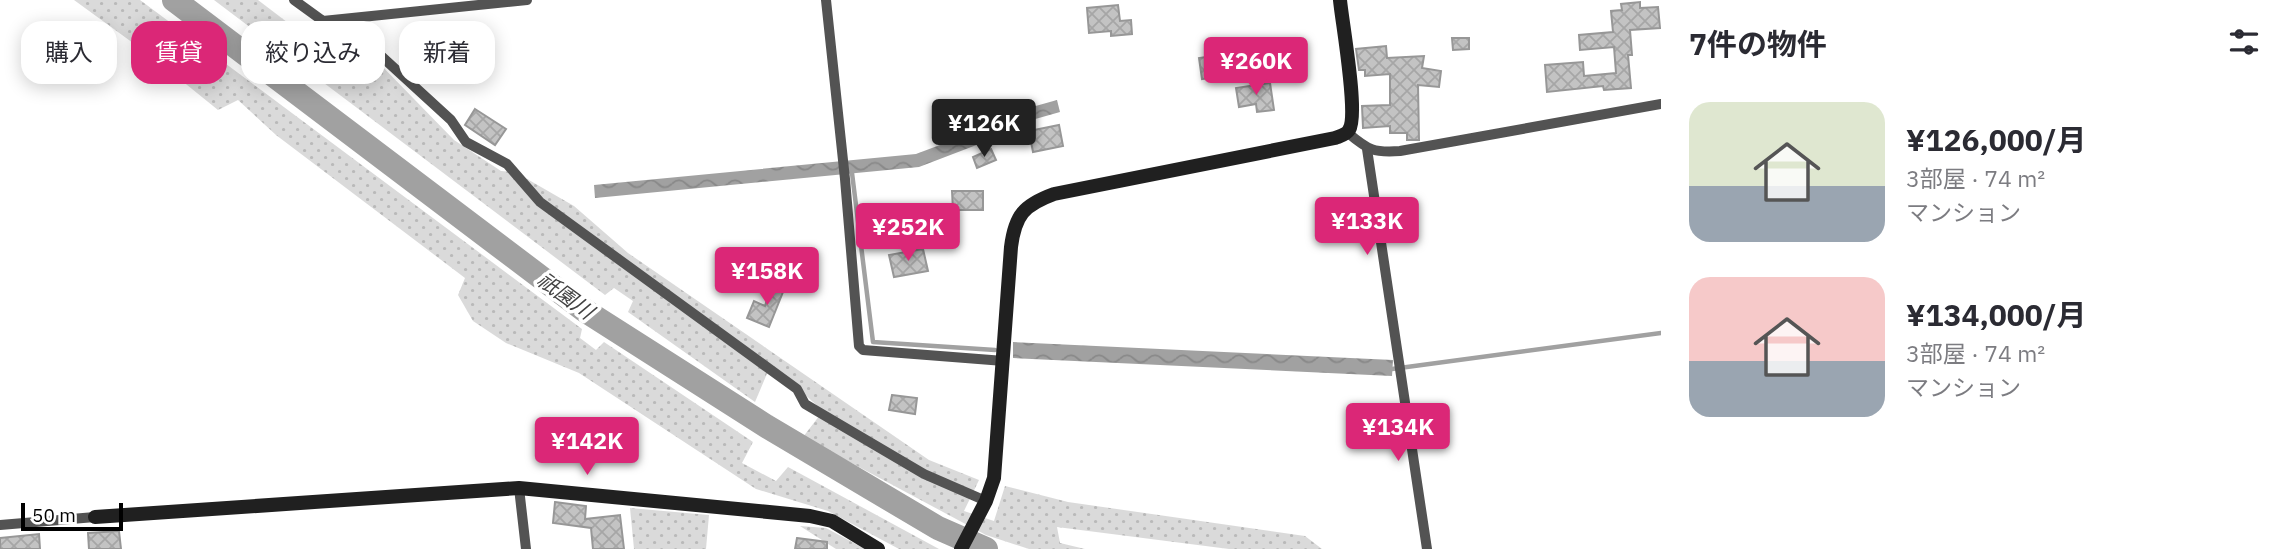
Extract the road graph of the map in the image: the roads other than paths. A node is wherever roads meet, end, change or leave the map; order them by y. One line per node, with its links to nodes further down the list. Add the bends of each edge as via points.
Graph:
1 (294, 0): 5 (street, via 323,22)
2 (527, 0): 5 (street)
3 (826, 0): 9 (street, via 859,346 863,350)
4 (1340, 0): 7 (street, via 1353,108)
5 (351, 19): 11 (street, via 360,47 380,55 451,120 466,142 507,164 540,202 797,389 805,404 924,474)
6 (1661, 104): 8 (street, via 1400,151)
7 (1348, 133): 8 (street); 9 (street, via 1033,202 1013,228)
8 (1367, 149): 17 (street)
9 (1003, 360): 11 (street, via 998,458)
10 (519, 488): 12 (street); 14 (street); 15 (street, via 810,516 832,521)
11 (986, 501): 16 (street)
12 (95, 517): 13 (street)
13 (0, 525)
14 (526, 549)
15 (878, 549)
16 (961, 549)
17 (1427, 549)

